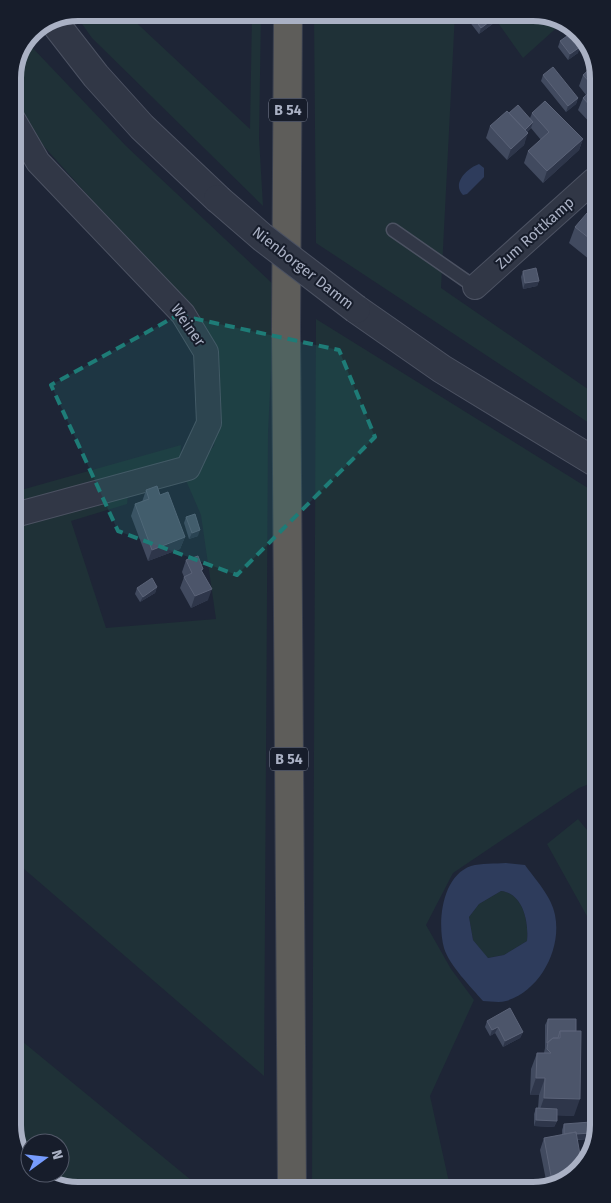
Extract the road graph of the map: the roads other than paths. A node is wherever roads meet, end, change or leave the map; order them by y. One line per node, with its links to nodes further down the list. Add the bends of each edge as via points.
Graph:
1 (288, 21): 9 (highway, B 54, via 286,340)
2 (57, 26): 7 (street, Nienborger Damm, bridge, via 142,127 262,238 356,310 442,369)
3 (21, 133): 8 (street, Weiner, via 38,162 183,314 206,352 209,423 188,468)
4 (590, 184): 6 (street, Zum Rottkamp)
5 (393, 230): 6 (lane)
6 (475, 287)
7 (590, 458)
8 (21, 513)
9 (292, 1182)

